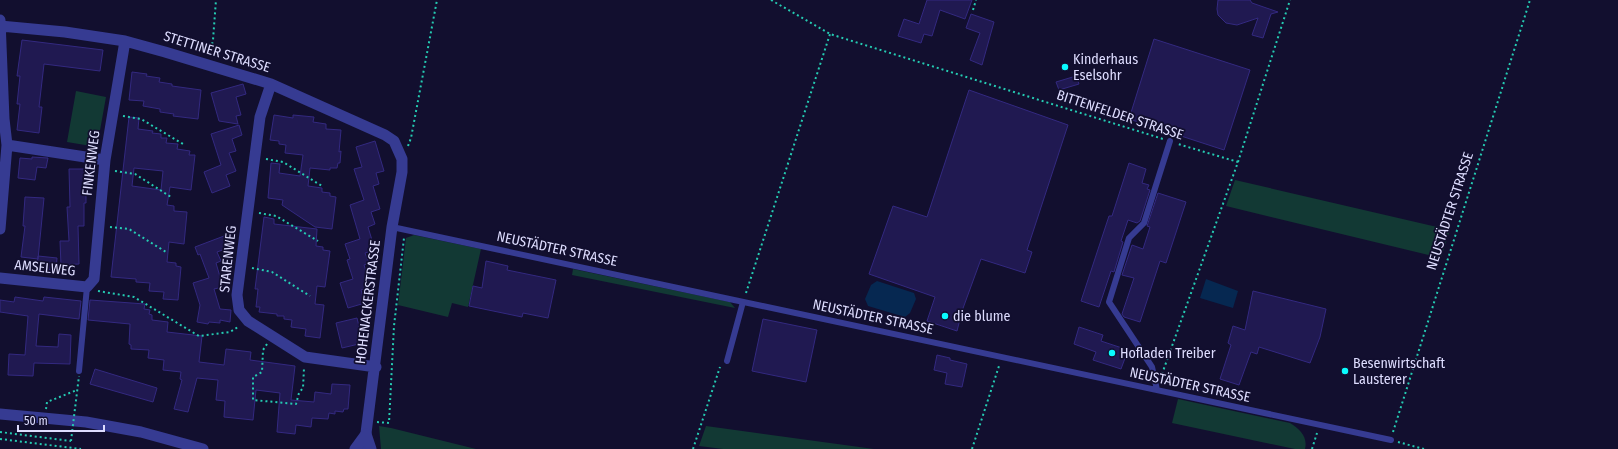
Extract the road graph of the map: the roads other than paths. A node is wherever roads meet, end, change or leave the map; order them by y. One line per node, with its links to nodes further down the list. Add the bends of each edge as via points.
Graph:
1 (0, 20): 2 (street)
2 (0, 26): 3 (street, STETTINER STRASSE); 6 (street, via 4,119)
3 (125, 41): 4 (street, STETTINER STRASSE); 8 (street, FINKENWEG)
4 (271, 84): 7 (street, STETTINER STRASSE, via 385,135 394,141); 15 (street, STARENWEG, via 260,117 237,295 239,310 248,321 305,358)
5 (1170, 141): 17 (lane, via 1144,224 1129,238 1109,302 1152,367)
6 (8, 145): 8 (street); 10 (street)
7 (402, 159): 9 (street, HOHENACKERSTRASSE)
8 (105, 165): 12 (street, FINKENWEG, via 94,279)
9 (392, 227): 13 (lane, NEUSTÄDTER STRASSE); 15 (street, HOHENACKERSTRASSE)
10 (0, 229)
11 (0, 278): 12 (street, AMSELWEG)
12 (88, 287): 16 (lane, FINKENWEG)
13 (743, 302): 14 (lane); 17 (lane, NEUSTÄDTER STRASSE)
14 (726, 361)
15 (376, 367): 19 (street, HOHENACKERSTRASSE)
16 (79, 373)
17 (1157, 390): 20 (lane, NEUSTÄDTER STRASSE)
18 (0, 414): 21 (street, via 86,422 141,432)
19 (366, 434): 22 (street); 23 (street, HOHENACKERSTRASSE); 24 (street)
20 (1391, 440)
21 (203, 449)
22 (355, 449)
23 (364, 449)
24 (371, 449)

